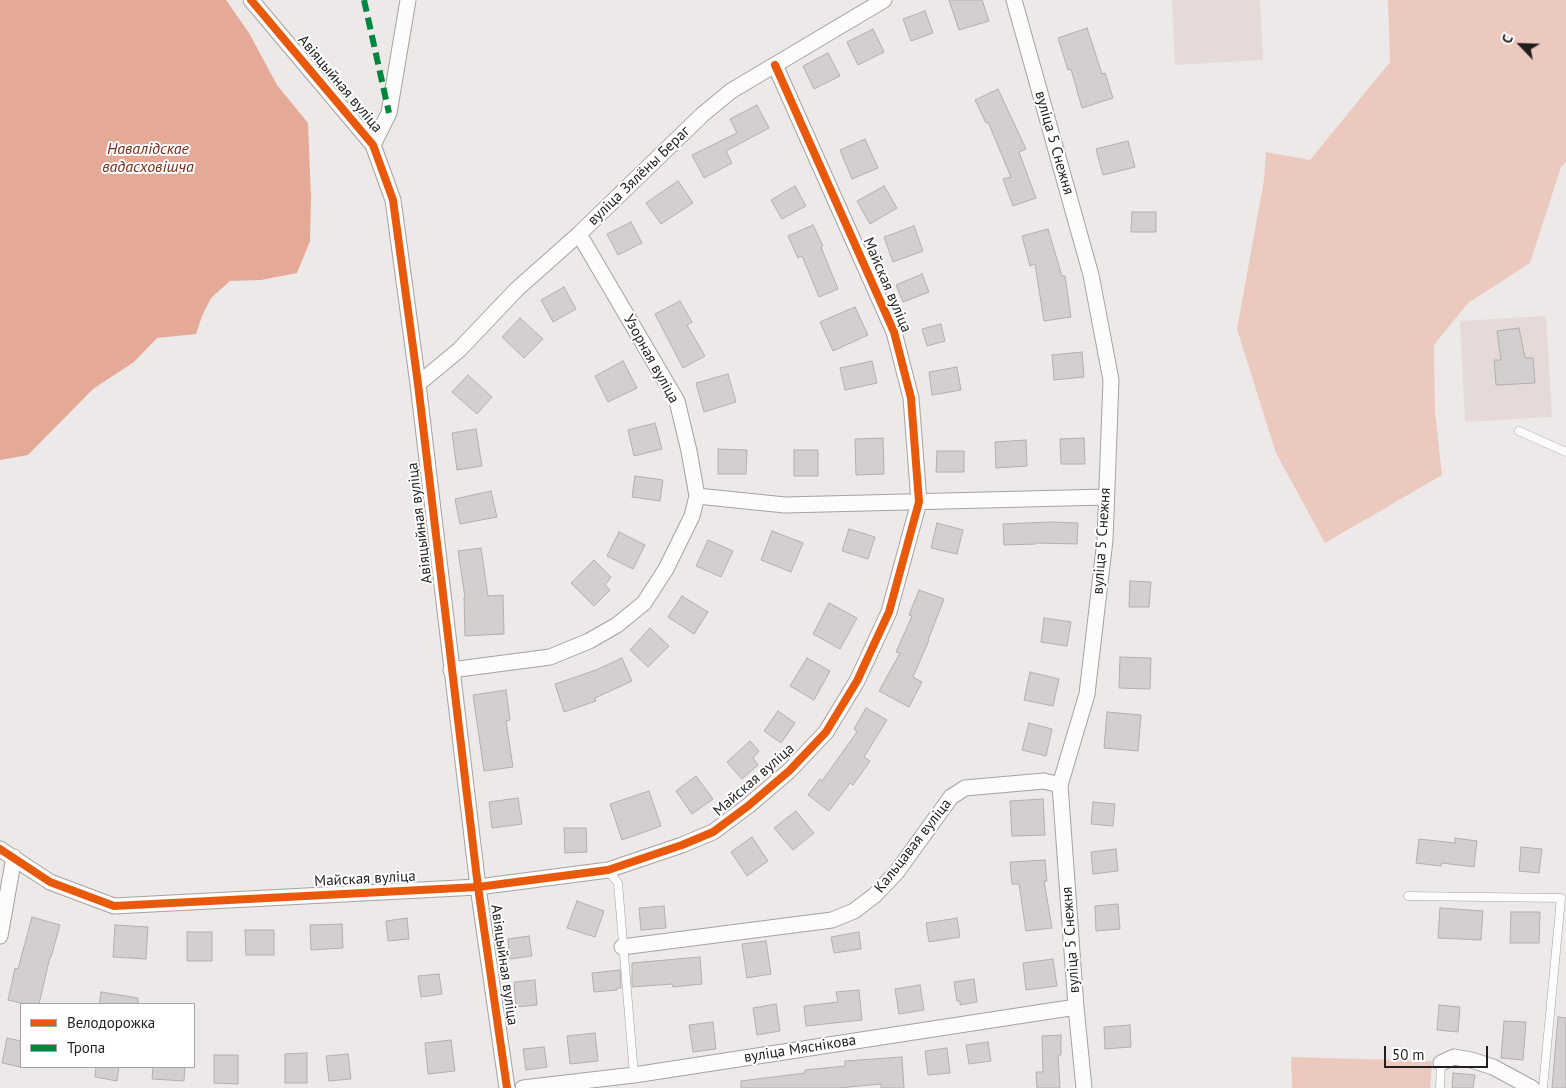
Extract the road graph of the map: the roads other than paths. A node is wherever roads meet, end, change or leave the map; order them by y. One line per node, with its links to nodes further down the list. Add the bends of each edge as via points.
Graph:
1 (251, 0): 6 (street, Авіяцыйная вуліца)
2 (408, 0): 6 (street, via 389,113)
3 (884, 0): 5 (street, вуліца Зялёны Бераг)
4 (1014, 0): 12 (street, вуліца 5 Снежня, via 1091,275 1111,380)
5 (775, 65): 7 (street, вуліца Зялёны Бераг, via 731,91 702,115); 13 (street, Майская вуліца, via 894,332 911,398)
6 (373, 145): 8 (street, Авіяцыйная вуліца, via 393,200)
7 (579, 234): 8 (street, вуліца Зялёны Бераг, via 517,289 459,350); 11 (street, Узорная вуліца, via 677,401)
8 (418, 384): 14 (street, Авіяцыйная вуліца)
9 (1519, 431): 10 (lane)
10 (1566, 452)
11 (697, 496): 13 (street, via 785,505); 14 (street, Узорная вуліца, via 692,516 666,569 644,603 617,625 550,657)
12 (1106, 497): 13 (street); 15 (street, вуліца 5 Снежня, via 1105,540 1088,694)
13 (919, 502): 18 (street, Майская вуліца, via 889,612 857,681 826,732 789,771 713,832)
14 (451, 670): 19 (street, Авіяцыйная вуліца)
15 (1060, 785): 22 (street, Кальцавая вуліца, via 1044,781 965,788 951,797 896,873 875,895 854,911 832,920); 23 (street, вуліца 5 Снежня)
16 (0, 848): 17 (street, Майская вуліца)
17 (14, 857): 19 (street, Майская вуліца, via 50,882 114,906); 21 (street)
18 (608, 870): 19 (street, Майская вуліца); 22 (lane, via 618,884)
19 (478, 887): 26 (street, Авіяцыйная вуліца)
20 (1408, 896): 31 (lane, via 1561,898)
21 (0, 936)
22 (622, 947): 25 (lane)
23 (1076, 1007): 25 (street, вуліца Мяснікова); 28 (street, вуліца 5 Снежня)
24 (1441, 1063): 29 (lane); 30 (street, via 1454,1057 1471,1060 1493,1067)
25 (634, 1075): 27 (street, вуліца Мяснікова)
26 (508, 1088)
27 (523, 1088)
28 (1084, 1088)
29 (1440, 1088)
30 (1532, 1088)
31 (1543, 1088)

